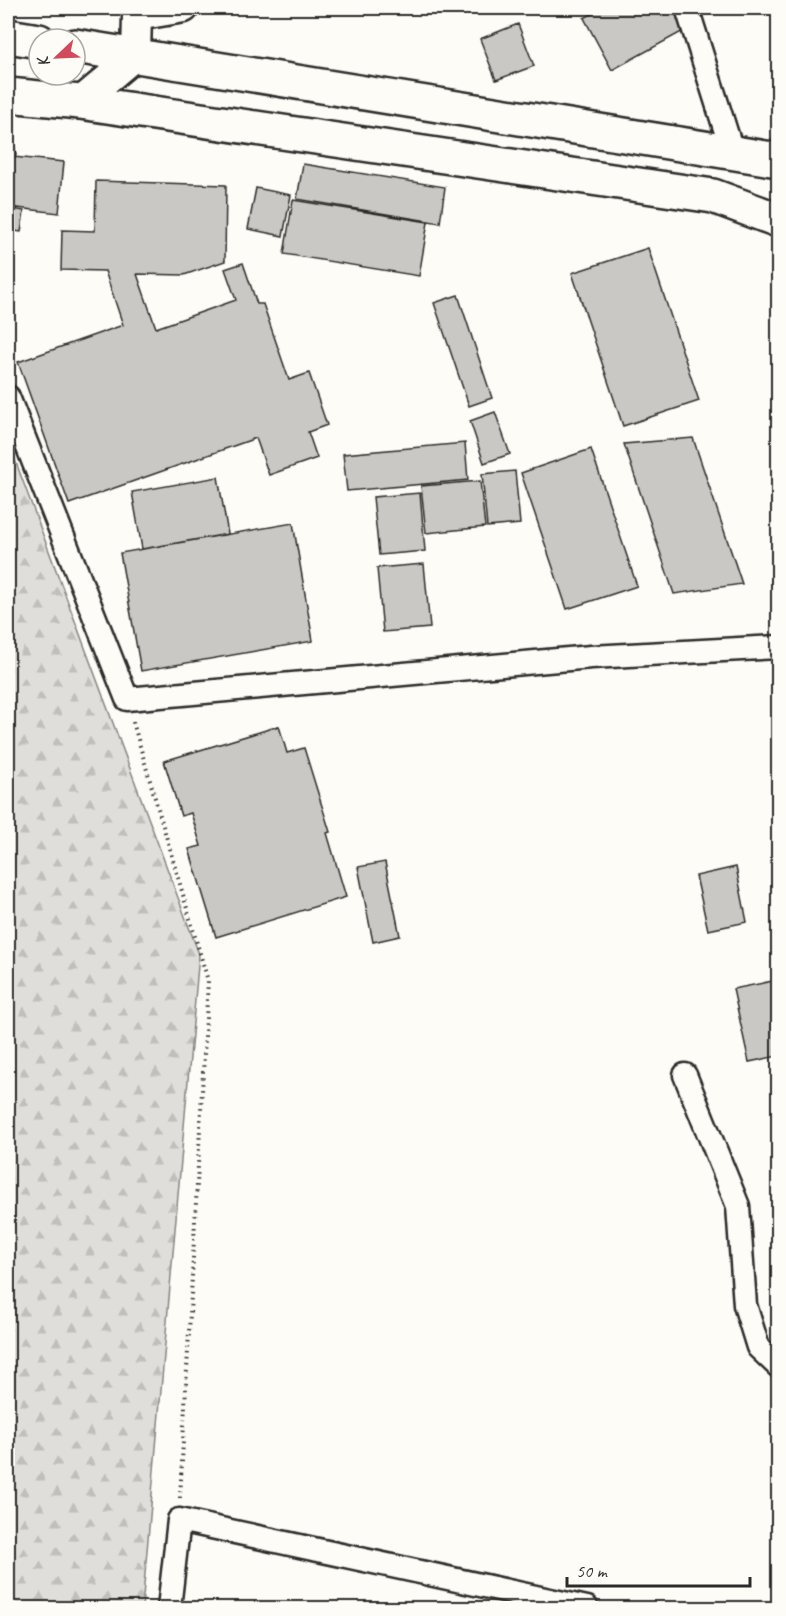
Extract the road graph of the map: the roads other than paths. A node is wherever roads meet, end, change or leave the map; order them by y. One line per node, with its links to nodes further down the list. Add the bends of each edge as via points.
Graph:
1 (184, 8): 3 (street)
2 (687, 8): 10 (street)
3 (135, 12): 7 (street)
4 (8, 36): 5 (main road)
5 (27, 38)
6 (87, 48): 7 (main road)
7 (136, 55): 9 (street); 10 (main road)
8 (8, 94): 9 (main road)
9 (80, 102): 12 (main road, via 713,196)
10 (732, 152): 11 (main road)
11 (778, 160)
12 (778, 220)
13 (8, 397): 14 (street, via 127,699 591,657)
14 (778, 647)
15 (685, 1075): 16 (street, via 738,1206 745,1305 758,1347)
16 (778, 1366)
17 (169, 1608): 18 (street, via 179,1520)
18 (587, 1608)

